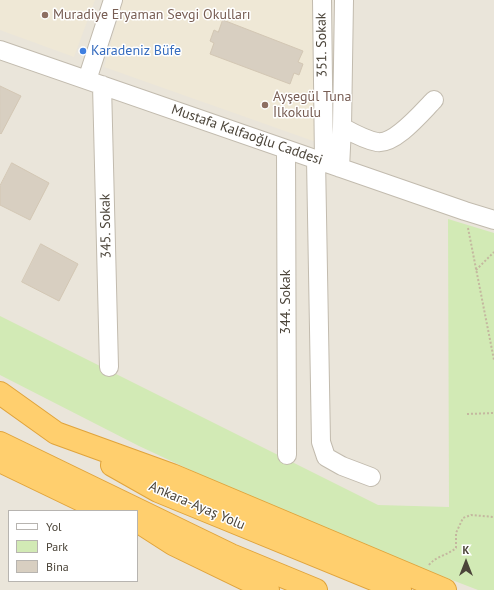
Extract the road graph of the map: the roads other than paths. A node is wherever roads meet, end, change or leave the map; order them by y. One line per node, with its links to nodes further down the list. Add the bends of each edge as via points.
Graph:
1 (113, 0): 5 (street)
2 (322, 0): 9 (street, 351. Sokak)
3 (344, 0): 7 (street)
4 (0, 50): 5 (street, Mustafa Kalfaoğlu Caddesi)
5 (94, 83): 8 (street, Mustafa Kalfaoğlu Caddesi); 11 (street, 345. Sokak)
6 (434, 100): 7 (street, via 390,140 379,143)
7 (342, 127): 9 (street)
8 (286, 149): 9 (street, Mustafa Kalfaoğlu Caddesi); 16 (street, 344. Sokak)
9 (327, 163): 10 (street, Mustafa Kalfaoğlu Caddesi); 18 (street, via 321,442 326,457)
10 (494, 220)
11 (109, 367)
12 (0, 393): 14 (highway)
13 (0, 409): 14 (highway, Ankara-Ayaş Yolu)
14 (56, 433): 26 (highway, Ankara-Ayaş Yolu, via 158,491); 27 (highway, via 172,476)
15 (0, 449): 17 (highway, Ankara-Ayaş Yolu); 19 (highway)
16 (287, 455)
17 (57, 470): 20 (highway); 25 (highway, Ankara-Ayaş Yolu, via 231,555)
18 (372, 477)
19 (102, 510)
20 (120, 510)
21 (138, 522): 23 (highway)
22 (138, 527): 23 (highway)
23 (173, 544): 24 (highway)
24 (268, 590)
25 (316, 590)
26 (400, 590)
27 (445, 590)

